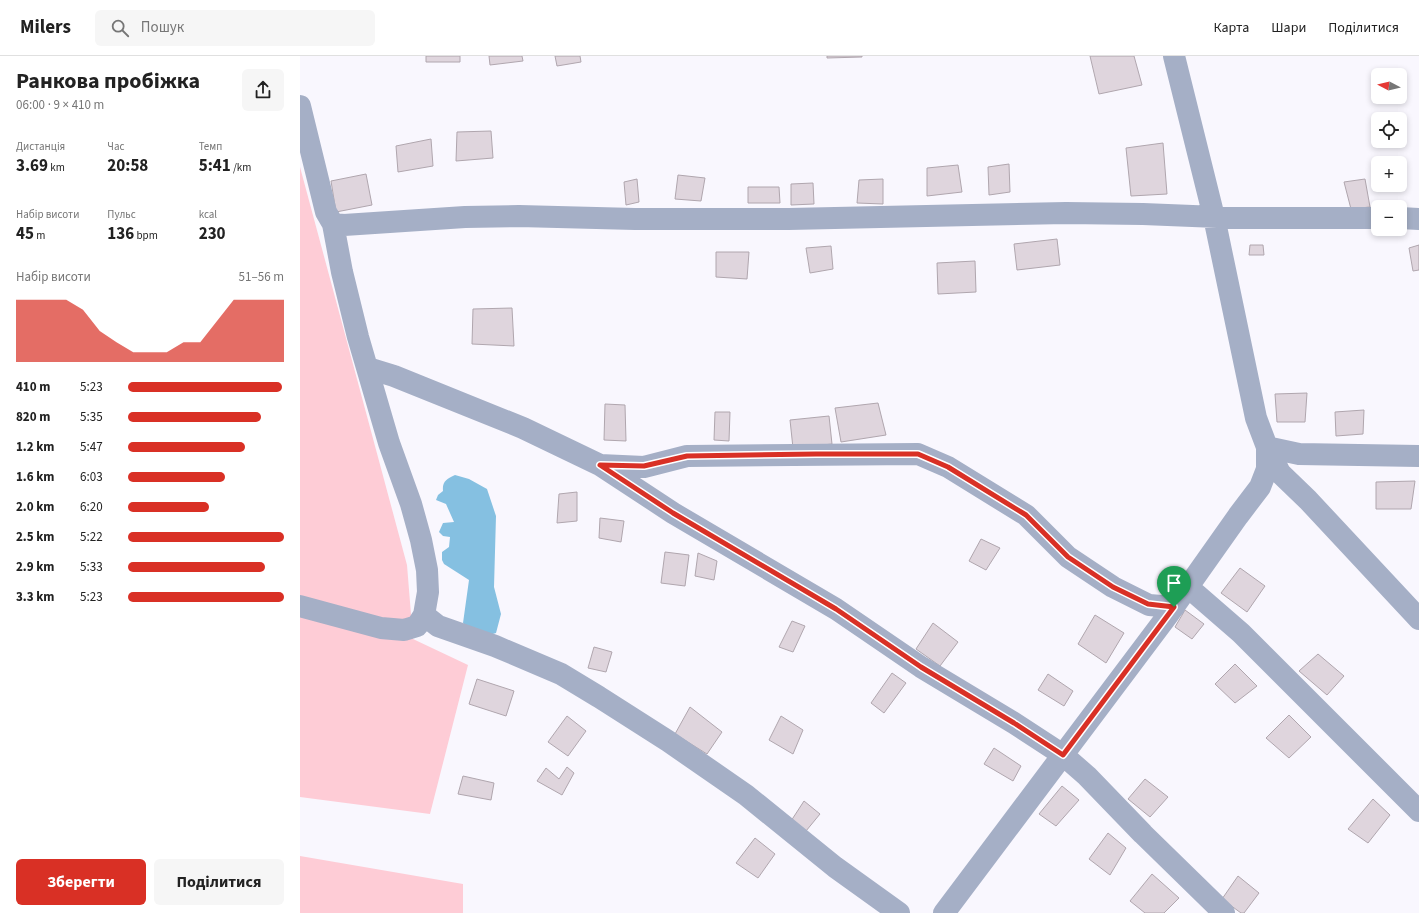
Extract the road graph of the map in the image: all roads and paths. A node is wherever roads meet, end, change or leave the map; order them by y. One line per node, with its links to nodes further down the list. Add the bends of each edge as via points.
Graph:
1 (1174, 56): 3 (street)
2 (300, 106): 7 (street, via 326,212)
3 (1214, 217): 4 (street); 7 (street, via 1066,213 635,220 519,216); 9 (street, via 1256,418)
4 (1371, 218)
5 (1407, 218): 6 (street)
6 (1419, 219)
7 (333, 224): 8 (street, via 342,272)
8 (368, 368): 11 (street, via 523,428); 15 (street, via 422,547 428,592)
9 (1267, 447): 10 (street, via 1299,454); 12 (street, via 1267,469 1260,487); 16 (street, via 1280,473)
10 (1419, 456)
11 (600, 465): 14 (street, via 644,466 687,456 918,454 948,467 1026,515 1068,557 1113,587 1148,604); 17 (street, via 673,513 836,609 921,667)
12 (1188, 587): 14 (street); 18 (street, via 1241,633)
13 (300, 606): 15 (street, via 396,630 417,626)
14 (1174, 607): 17 (street)
15 (424, 615): 19 (street, via 438,626 562,674 599,697 746,795)
16 (1419, 619)
17 (1063, 755): 20 (street); 21 (street)
18 (1419, 811)
19 (899, 913)
20 (944, 913)
21 (1224, 913)

